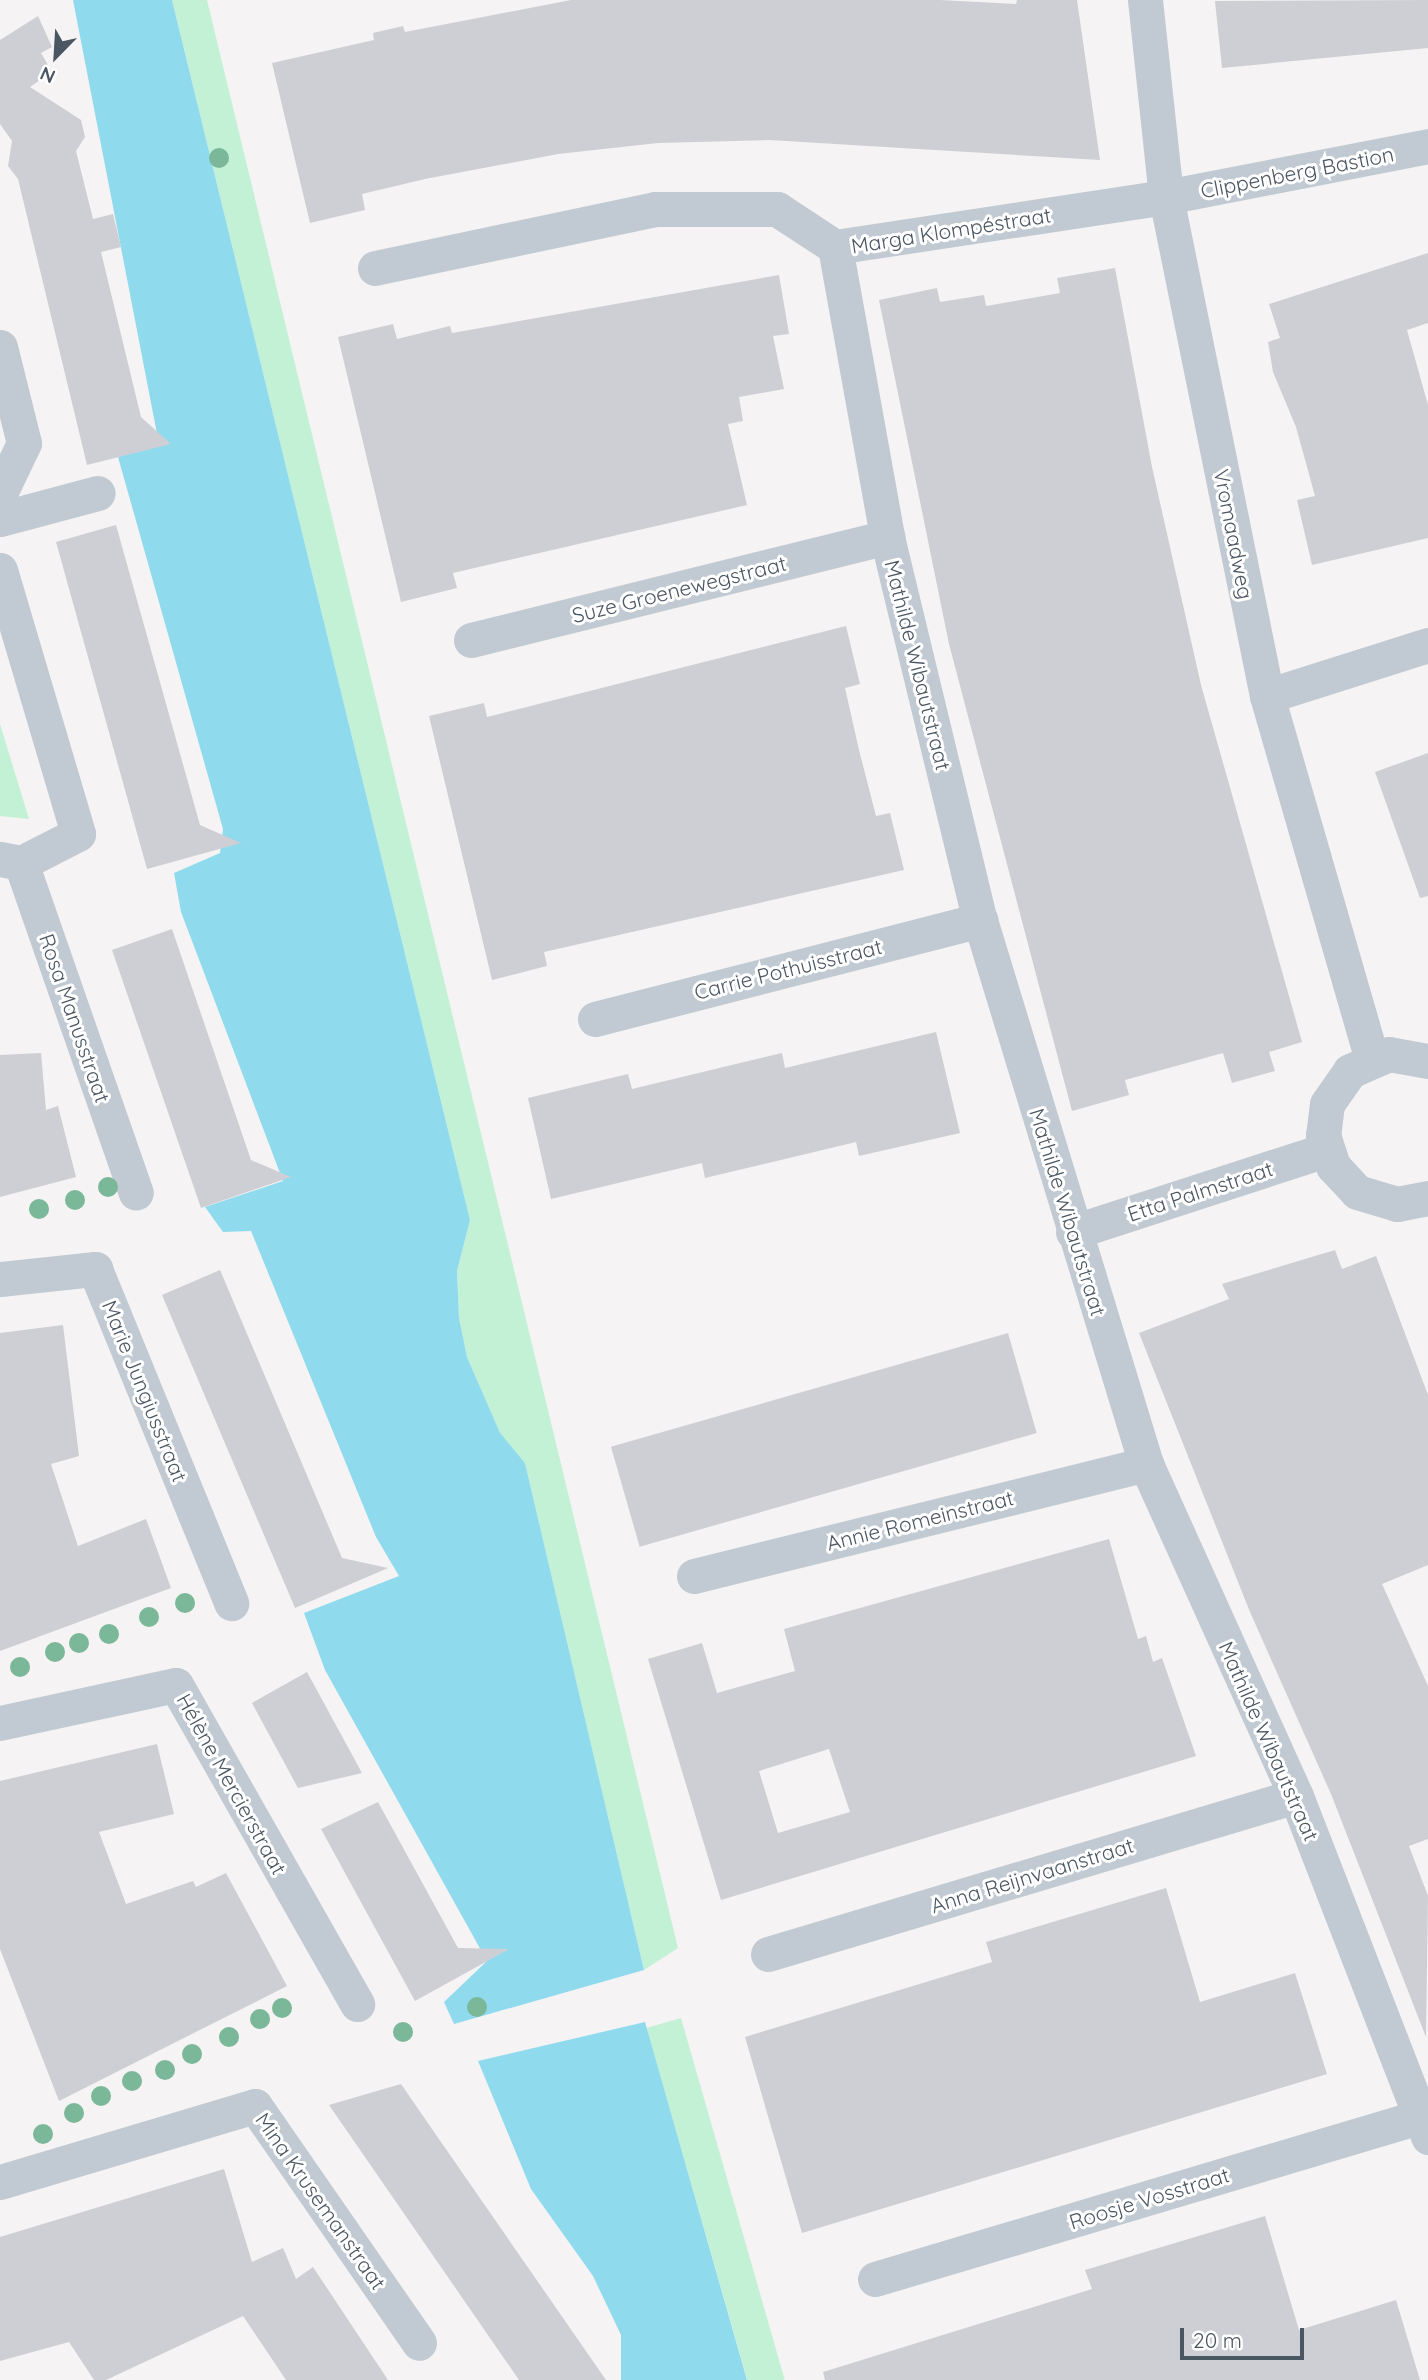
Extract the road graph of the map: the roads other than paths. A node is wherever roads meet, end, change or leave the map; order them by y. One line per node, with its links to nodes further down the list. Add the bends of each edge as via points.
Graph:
1 (1145, 0): 3 (street, Vromaadweg)
2 (1428, 146): 3 (street, Clippenberg Bastion)
3 (1166, 197): 4 (street, Marga Klompéstraat); 14 (street, Vromaadweg)
4 (835, 247): 5 (street, Marga Klompéstraat, via 777,209 655,209); 10 (street, Mathilde Wibautstraat)
5 (375, 268)
6 (0, 347): 7 (street, via 24,443)
7 (0, 493)
8 (98, 493): 9 (street)
9 (0, 519)
10 (887, 537): 12 (street, Suze Groenewegstraat); 16 (street, Mathilde Wibautstraat)
11 (0, 570): 15 (street, via 78,834)
12 (471, 640)
13 (1428, 646): 14 (street)
14 (1267, 696): 18 (street, Vromaadweg)
15 (10, 861): 21 (street, Rosa Manusstraat)
16 (980, 920): 17 (street, Carrie Pothuisstraat); 23 (street, Mathilde Wibautstraat)
17 (595, 1018)
18 (1372, 1059): 19 (street, via 1406,1054); 20 (street, via 1350,1071 1334,1090 1323,1119)
19 (1428, 1060)
20 (1326, 1150): 22 (street, via 1344,1181 1357,1192 1397,1205); 23 (street, Etta Palmstraat)
21 (136, 1193)
22 (1426, 1206)
23 (1073, 1232): 25 (street, Mathilde Wibautstraat)
24 (0, 1279): 27 (street, Marie Jungiusstraat, via 95,1269)
25 (1146, 1464): 26 (street, Annie Romeinstraat); 29 (street, Mathilde Wibautstraat)
26 (694, 1576)
27 (231, 1603)
28 (0, 1723): 31 (street, Hélène Mercierstraat, via 176,1685)
29 (1296, 1796): 30 (street, Anna Reijnvaanstraat); 32 (street, Mathilde Wibautstraat)
30 (768, 1954)
31 (356, 2004)
32 (1425, 2127): 34 (street, Roosje Vosstraat)
33 (0, 2182): 35 (street, Mina Krusemanstraat, via 255,2106)
34 (875, 2279)
35 (419, 2343)

